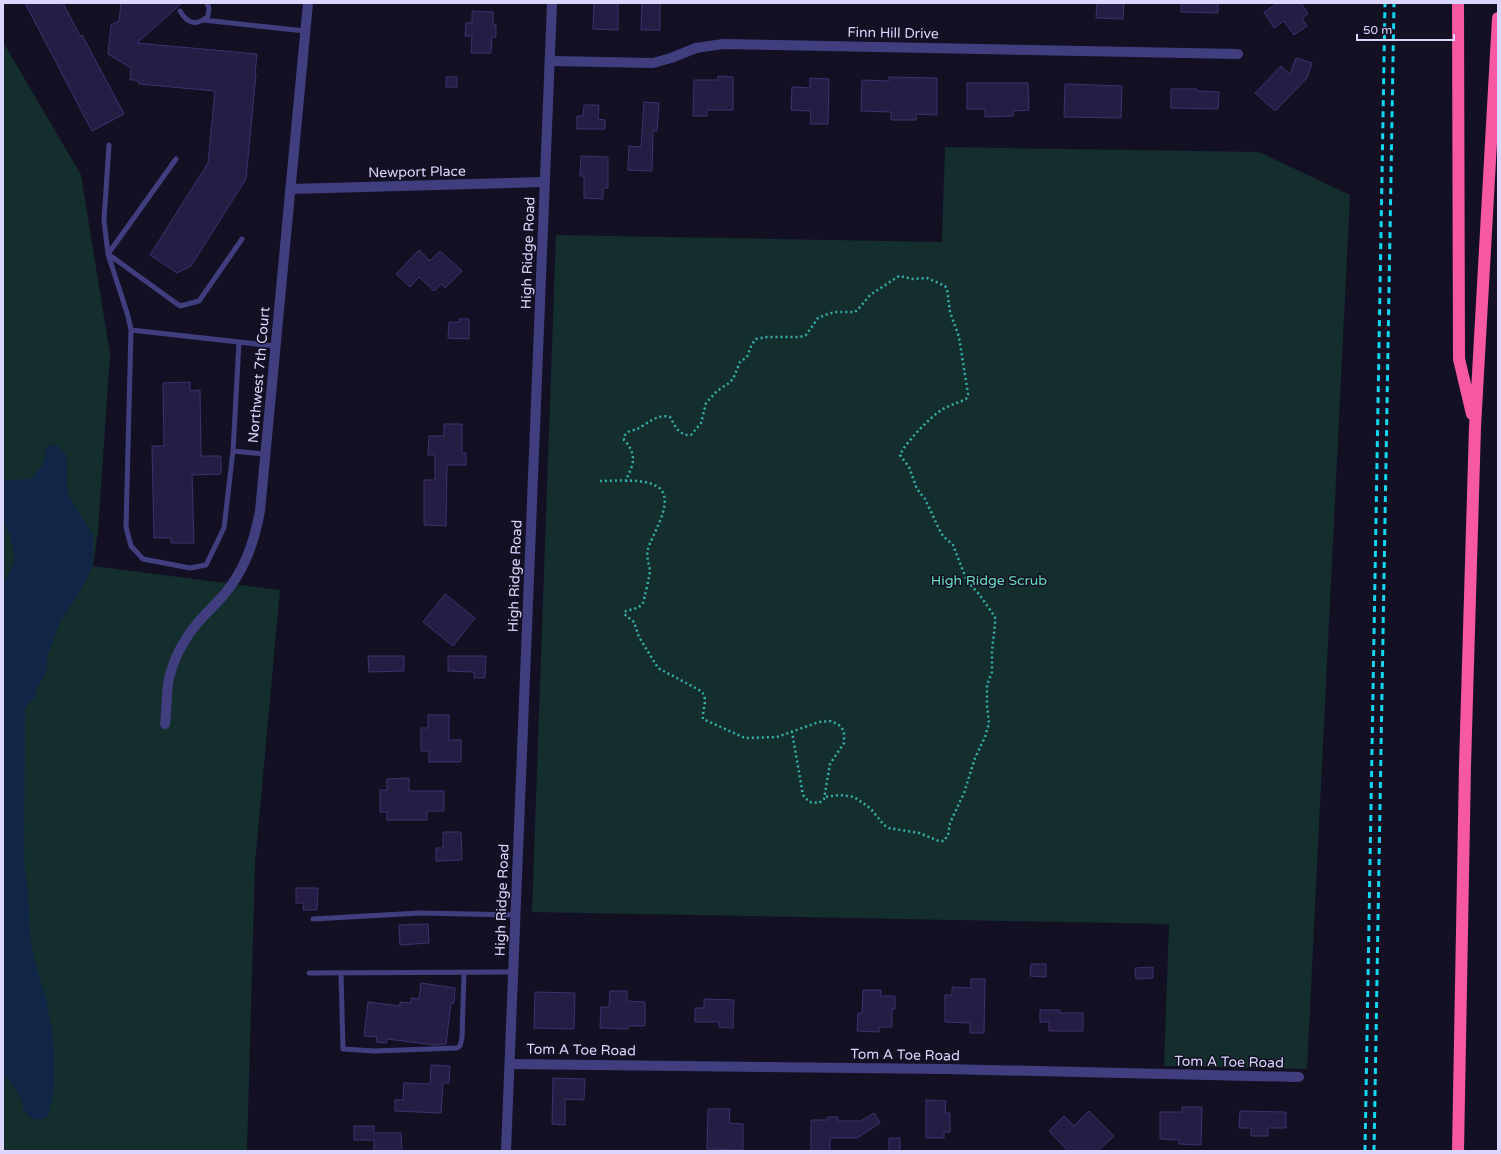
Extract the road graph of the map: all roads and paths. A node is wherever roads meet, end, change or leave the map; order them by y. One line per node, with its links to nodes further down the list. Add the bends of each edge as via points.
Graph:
1 (207, 3): 7 (lane, via 208,16)
2 (308, 3): 8 (street, Northwest 7th Court)
3 (552, 3): 10 (street, High Ridge Road)
4 (1458, 3): 20 (highway, via 1459,359)
5 (180, 11): 7 (lane, via 185,19 191,22)
6 (1498, 18): 20 (highway)
7 (203, 20): 8 (lane)
8 (305, 31): 14 (street, Northwest 7th Court)
9 (1238, 54): 10 (street, Finn Hill Drive, via 723,44 696,48 653,63)
10 (550, 61): 13 (street, High Ridge Road)
11 (109, 146): 16 (lane, via 104,220)
12 (176, 159): 16 (lane)
13 (545, 182): 14 (street, Newport Place); 28 (street, High Ridge Road)
14 (290, 189): 19 (street, Northwest 7th Court)
15 (242, 239): 16 (lane, via 198,301 180,306)
16 (108, 254): 17 (lane)
17 (131, 330): 18 (lane); 21 (lane, via 126,527 131,546 143,559 190,568 206,565 224,528)
18 (238, 342): 19 (lane); 21 (lane)
19 (276, 346): 22 (street, Northwest 7th Court)
20 (1475, 427): 37 (highway)
21 (233, 451): 22 (lane)
22 (265, 454): 25 (street, Northwest 7th Court, via 260,511 250,552 235,580 200,619 182,645 169,678)
23 (600, 481): 24 (path)
24 (626, 482): 26 (path, via 651,483 662,490 664,495 661,521 647,553 650,577 644,600 640,606 624,614 634,622 638,637 658,668 704,694 705,721 745,738 776,737); 27 (path, via 633,458 631,449 624,440 625,434 665,416 670,417 676,429 692,435 701,423 706,403 733,379 738,364 747,357 756,339 806,335 818,318 835,312 855,312 870,295 899,276 927,278 947,289 950,312 959,338 968,394 966,399 936,415 900,455 909,466 917,489 925,499 943,536 953,545 967,581 995,617 992,672 987,685 988,729 944,841 919,833 889,828 870,808 854,797)
25 (165, 724)
26 (792, 732): 27 (path, via 802,795 814,803 822,801); 27 (path, via 827,721 835,723 844,731 844,743 830,764)
27 (824, 797)
28 (516, 915): 29 (lane, via 420,913); 31 (street, High Ridge Road)
29 (313, 919)
30 (464, 972): 31 (lane); 33 (lane); 33 (lane, via 460,1046 374,1051 343,1049)
31 (514, 972): 34 (street, High Ridge Road)
32 (309, 973): 33 (lane)
33 (341, 974)
34 (510, 1064): 35 (street, Tom A Toe Road, via 945,1069); 36 (street, High Ridge Road)
35 (1299, 1078)
36 (506, 1151)
37 (1458, 1151)

